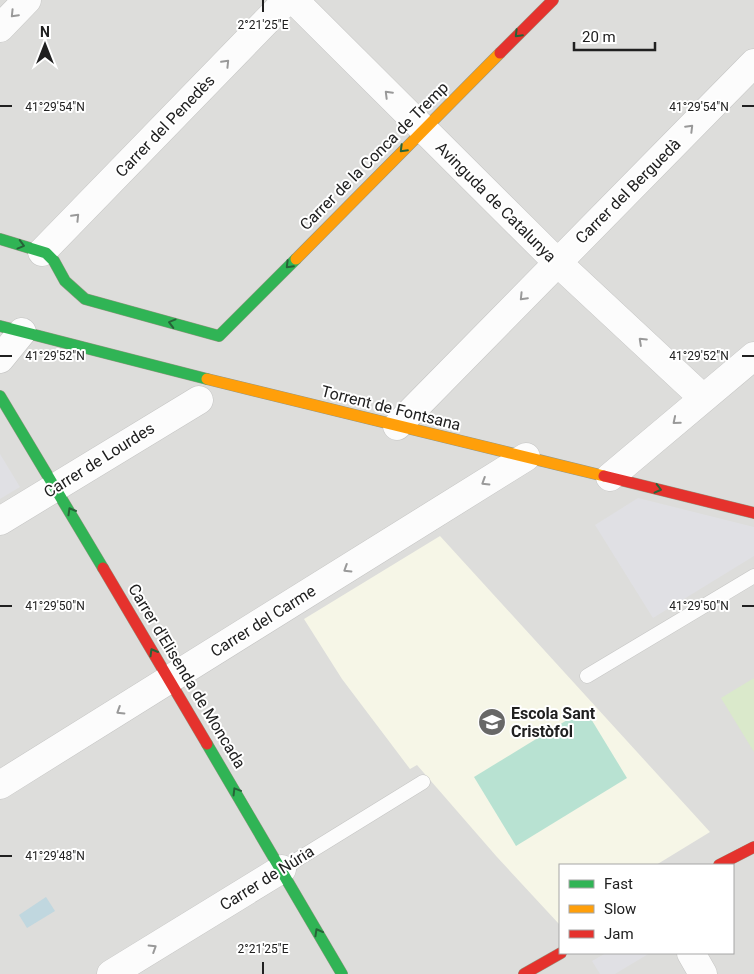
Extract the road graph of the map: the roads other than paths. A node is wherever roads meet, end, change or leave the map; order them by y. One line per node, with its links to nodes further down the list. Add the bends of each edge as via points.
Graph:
1 (27, 0): 5 (street, one-way to 5)
2 (287, 0): 9 (street, Carrer del Penedès, one-way to 2)
3 (294, 0): 7 (street, Avinguda de Catalunya, one-way to 3)
4 (553, 0): 7 (street, Carrer de la Conca de Tremp, one-way to 7)
5 (0, 28)
6 (754, 64): 10 (street, Carrer del Berguedà, one-way to 6)
7 (424, 129): 9 (street, Carrer de la Conca de Tremp, one-way to 9, via 219,336 85,299 65,281 54,261); 10 (street, Avinguda de Catalunya)
8 (0, 239): 9 (street, one-way to 9)
9 (42, 252)
10 (557, 262): 15 (street, Avinguda de Catalunya, one-way to 10); 17 (street, Carrer del Berguedà, one-way to 17)
11 (11, 329): 13 (street); 17 (street, Torrent de Fontsana)
12 (754, 356): 15 (street)
13 (0, 359)
14 (0, 396): 20 (street, Carrer d'Elisenda de Moncada)
15 (704, 398): 19 (street, one-way to 19)
16 (199, 400): 20 (street, Carrer de Lourdes)
17 (398, 426): 18 (street, Torrent de Fontsana)
18 (526, 457): 19 (street, Torrent de Fontsana); 25 (street, Carrer del Carme, one-way to 25)
19 (610, 477): 21 (street, Torrent de Fontsana, one-way to 21)
20 (57, 487): 22 (street, Carrer de Lourdes); 25 (street, Carrer d'Elisenda de Moncada, one-way to 20)
21 (754, 513)
22 (0, 521)
23 (754, 576): 24 (lane)
24 (587, 676)
25 (169, 681): 27 (street, Carrer del Carme, one-way to 27); 30 (street, Carrer d'Elisenda de Moncada, one-way to 25)
26 (423, 782): 30 (lane, Carrer de Núria)
27 (0, 785)
28 (754, 847): 29 (street)
29 (721, 864)
30 (282, 869): 33 (street, Carrer de Núria, one-way to 30); 34 (street, Carrer d'Elisenda de Moncada, one-way to 30)
31 (559, 954): 35 (street)
32 (692, 954): 36 (street)
33 (111, 974)
34 (342, 974)
35 (524, 974)
36 (703, 974)

